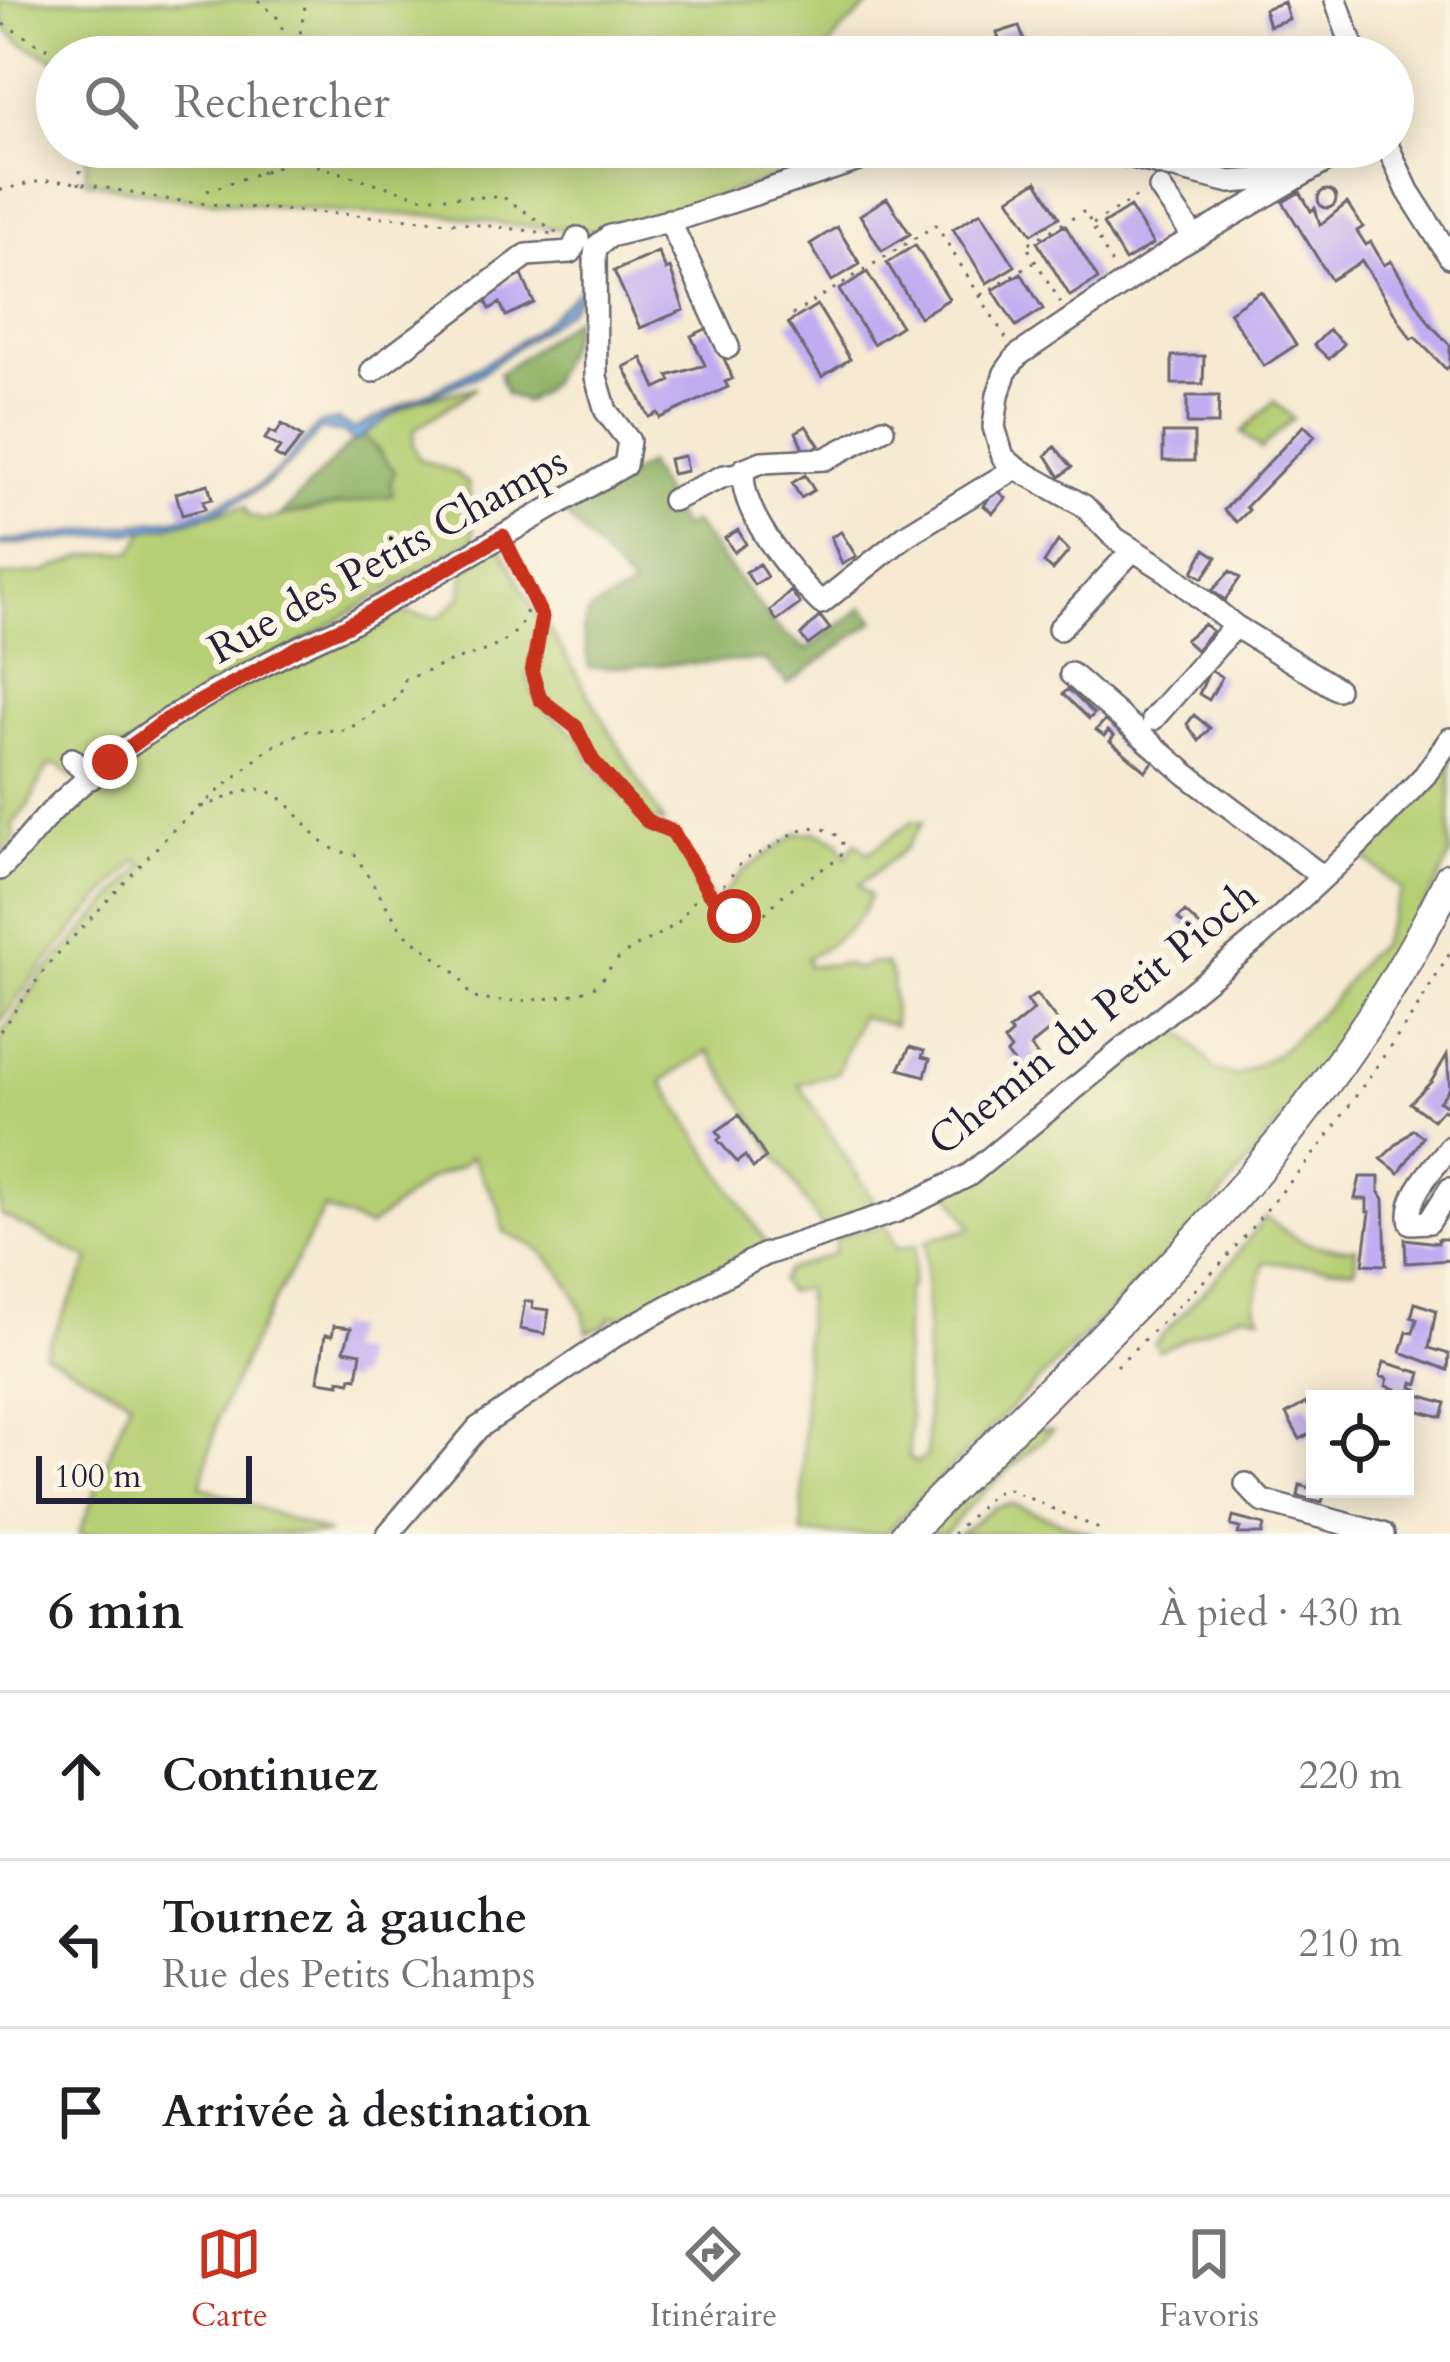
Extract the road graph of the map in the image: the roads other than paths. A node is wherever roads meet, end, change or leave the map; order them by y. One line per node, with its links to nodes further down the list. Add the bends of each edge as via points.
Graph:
1 (1336, 0): 2 (street)
2 (1349, 36)
3 (834, 168): 9 (street)
4 (1175, 168): 5 (street, via 1230,182)
5 (1297, 168)
6 (1315, 168): 11 (street)
7 (1398, 168): 12 (street)
8 (1150, 191): 11 (street)
9 (669, 220): 13 (street); 27 (street, Rue des Petits Champs, via 596,247 596,377 606,412 629,441 626,465 166,720)
10 (570, 237): 14 (street, via 572,252 527,254)
11 (1194, 237): 16 (street, via 1017,356 1005,373 994,427 1003,457)
12 (1450, 256)
13 (728, 347)
14 (372, 371)
15 (883, 429): 17 (street, via 825,459 762,462)
16 (1016, 468): 17 (street, via 908,534 821,603 755,522); 19 (street, via 1084,506)
17 (743, 473): 18 (street)
18 (674, 500)
19 (1132, 551): 20 (street); 21 (street)
20 (1235, 626): 23 (street); 24 (street)
21 (1059, 629)
22 (1070, 674): 29 (street)
23 (1337, 688)
24 (1153, 719)
25 (1450, 739): 29 (street, Chemin du Petit Pioch)
26 (72, 759): 27 (street)
27 (91, 778): 28 (street, Rue des Petits Champs)
28 (0, 869)
29 (1323, 878): 34 (street, Chemin du Petit Pioch, via 969,1175 897,1210 764,1255 619,1333 478,1428)
30 (1450, 878): 35 (highway, via 1352,1050 1268,1161)
31 (1450, 1147): 32 (street, via 1418,1191 1411,1223 1429,1222)
32 (1450, 1189)
33 (1246, 1484): 36 (street, via 1262,1502)
34 (388, 1534)
35 (906, 1534)
36 (1383, 1534)

